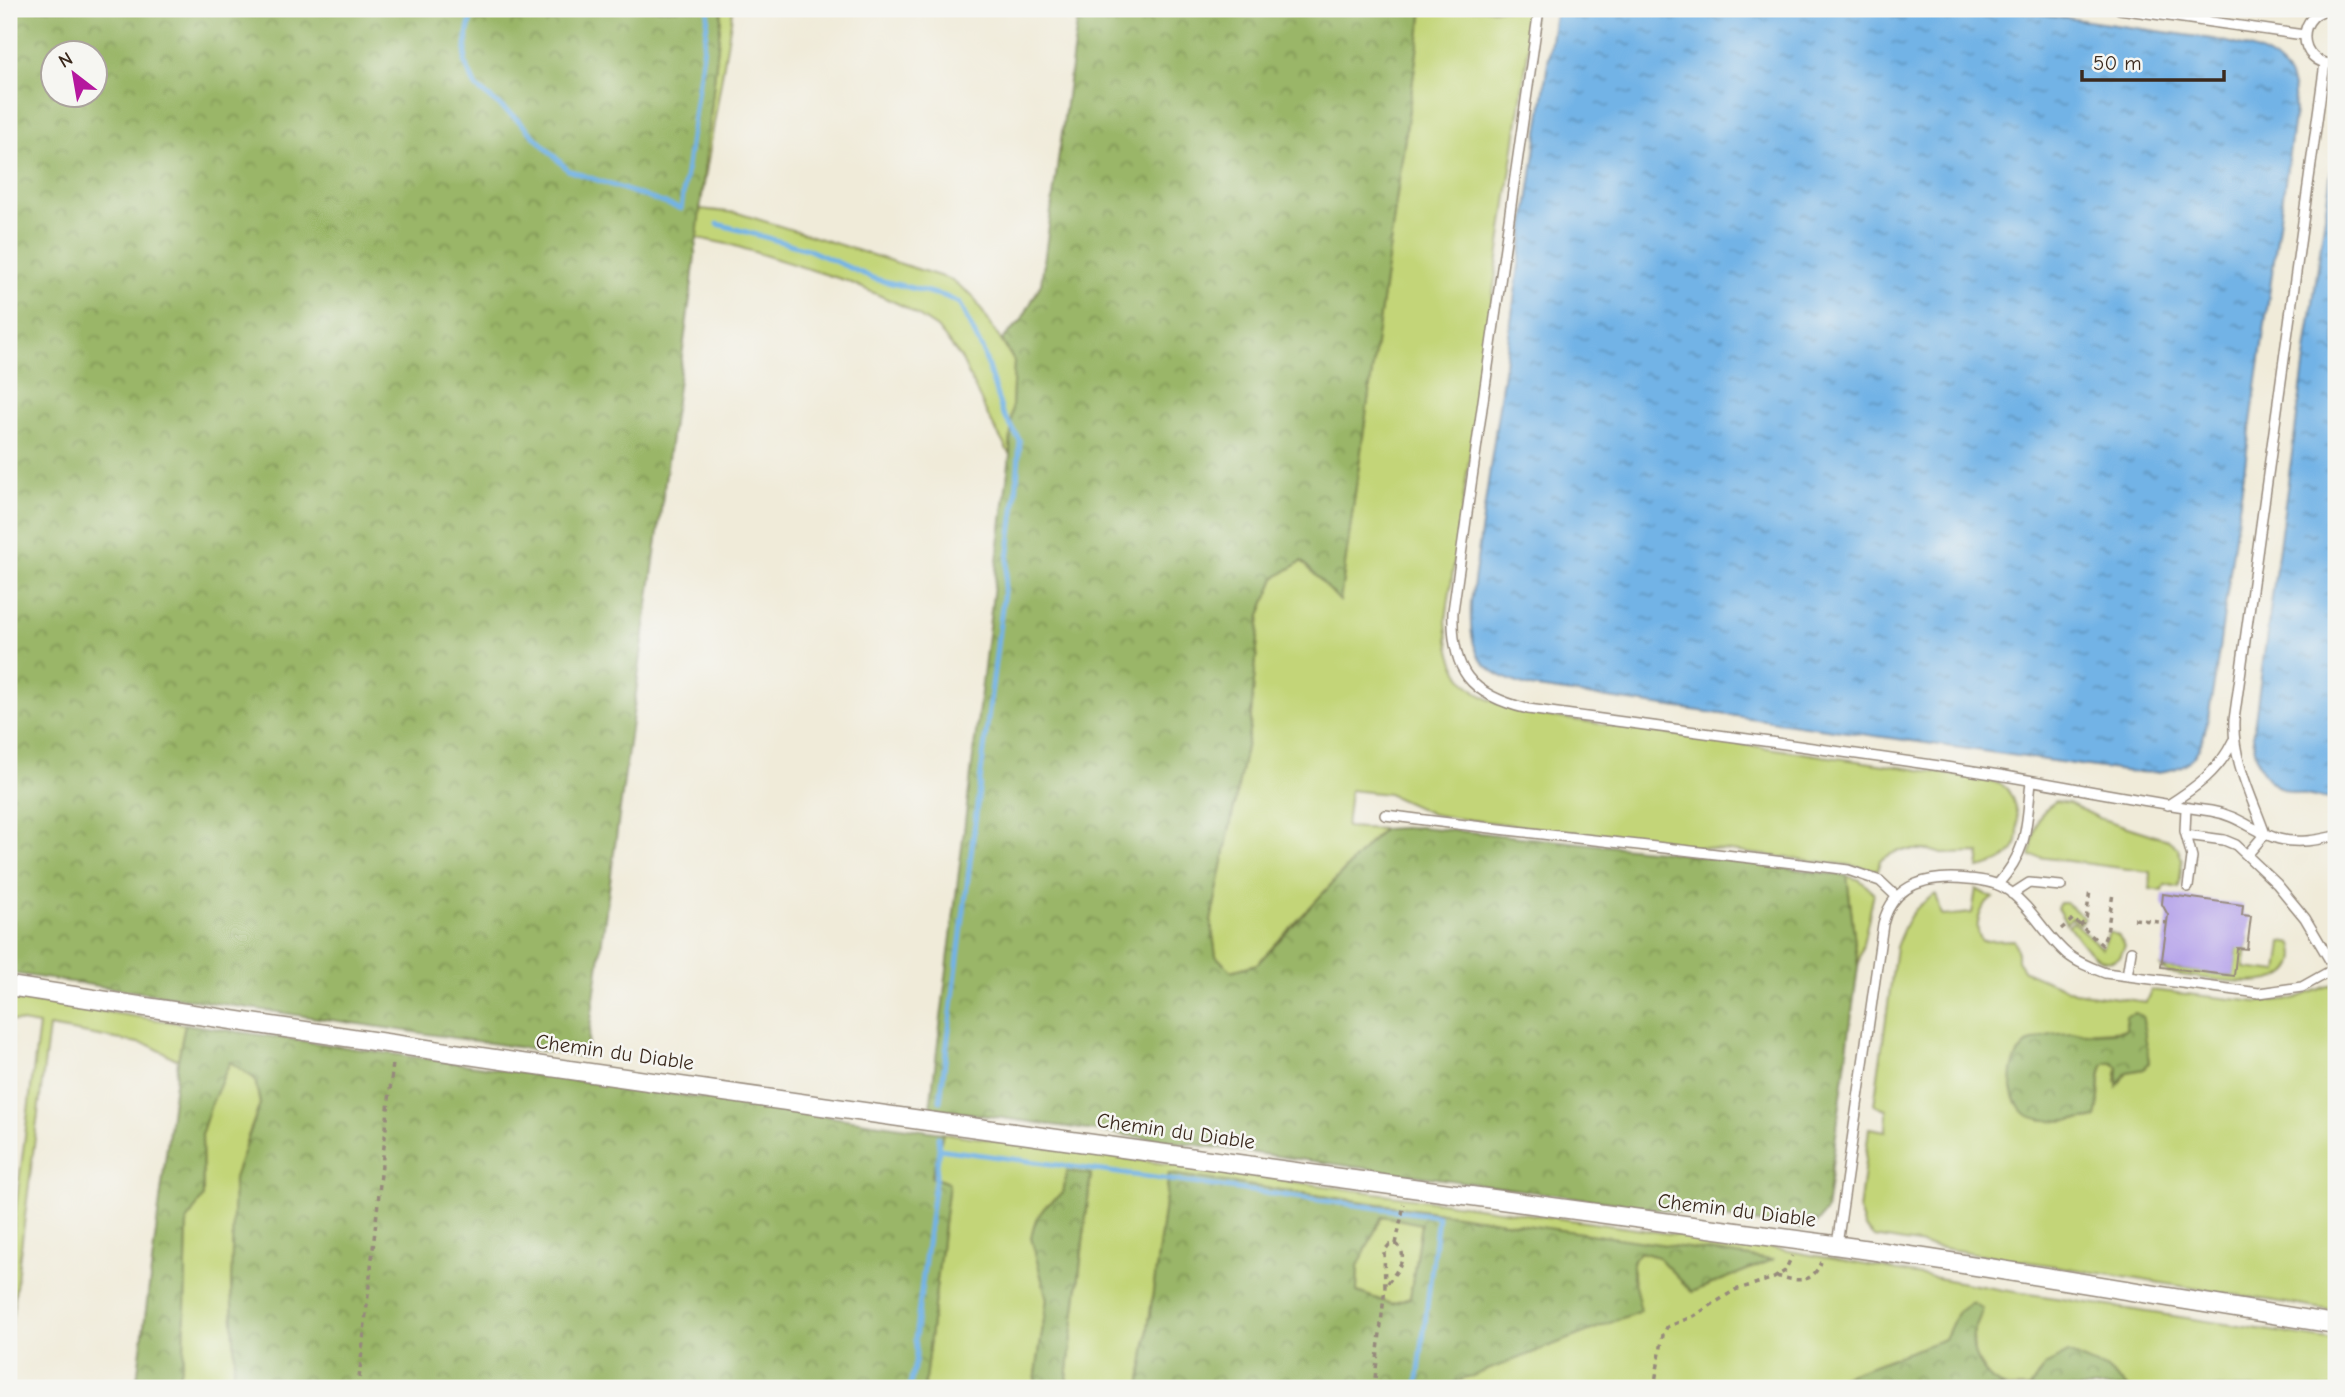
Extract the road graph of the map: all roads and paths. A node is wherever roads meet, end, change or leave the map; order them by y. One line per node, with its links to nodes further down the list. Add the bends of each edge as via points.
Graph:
1 (1539, 9): 8 (lane, via 1452,611 1454,649 1466,675 1490,697 1528,709)
2 (2119, 9): 4 (lane)
3 (2335, 9): 4 (lane, via 2318,13)
4 (2304, 35): 5 (lane, via 2309,53)
5 (2325, 63): 6 (lane); 7 (lane)
6 (2336, 64)
7 (2233, 741): 9 (lane, via 2216,769); 12 (lane)
8 (2031, 782): 9 (lane); 16 (lane, via 2020,855)
9 (2168, 805): 10 (lane)
10 (2186, 808): 12 (lane, via 2238,818); 13 (lane)
11 (1385, 815): 22 (lane, via 1848,870 1880,881)
12 (2266, 834): 14 (lane, via 2297,842); 15 (lane)
13 (2186, 835): 15 (lane, via 2232,842); 18 (lane, via 2192,857)
14 (2336, 836)
15 (2247, 855): 28 (lane, via 2305,919)
16 (1998, 884): 21 (lane); 22 (lane, via 1934,878)
17 (2061, 886): 21 (lane, via 2029,883)
18 (2188, 887)
19 (2090, 890): 26 (path)
20 (2113, 893): 26 (path, via 2102,945)
21 (2012, 894): 29 (lane, via 2067,954 2083,965)
22 (1897, 897): 35 (lane, via 1886,910 1883,923)
23 (2134, 919): 24 (path)
24 (2167, 923)
25 (2067, 925): 26 (path, via 2073,919)
26 (2080, 926)
27 (2131, 951): 29 (lane)
28 (2336, 968): 29 (lane, via 2302,987 2259,993)
29 (2127, 976)
30 (9, 986): 31 (street, Chemin du Diable)
31 (395, 1043): 32 (street, Chemin du Diable); 39 (path)
32 (1406, 1186): 33 (street, Chemin du Diable); 34 (path)
33 (1793, 1240): 35 (street, Chemin du Diable); 36 (path, via 1791,1260)
34 (1396, 1244): 37 (path, via 1384,1251); 37 (path, via 1404,1254)
35 (1831, 1245): 36 (path, via 1807,1279); 38 (street, Chemin du Diable)
36 (1776, 1276): 41 (path, via 1735,1290 1667,1327)
37 (1385, 1287): 40 (path)
38 (2336, 1324)
39 (358, 1388)
40 (1374, 1388)
41 (1654, 1388)

